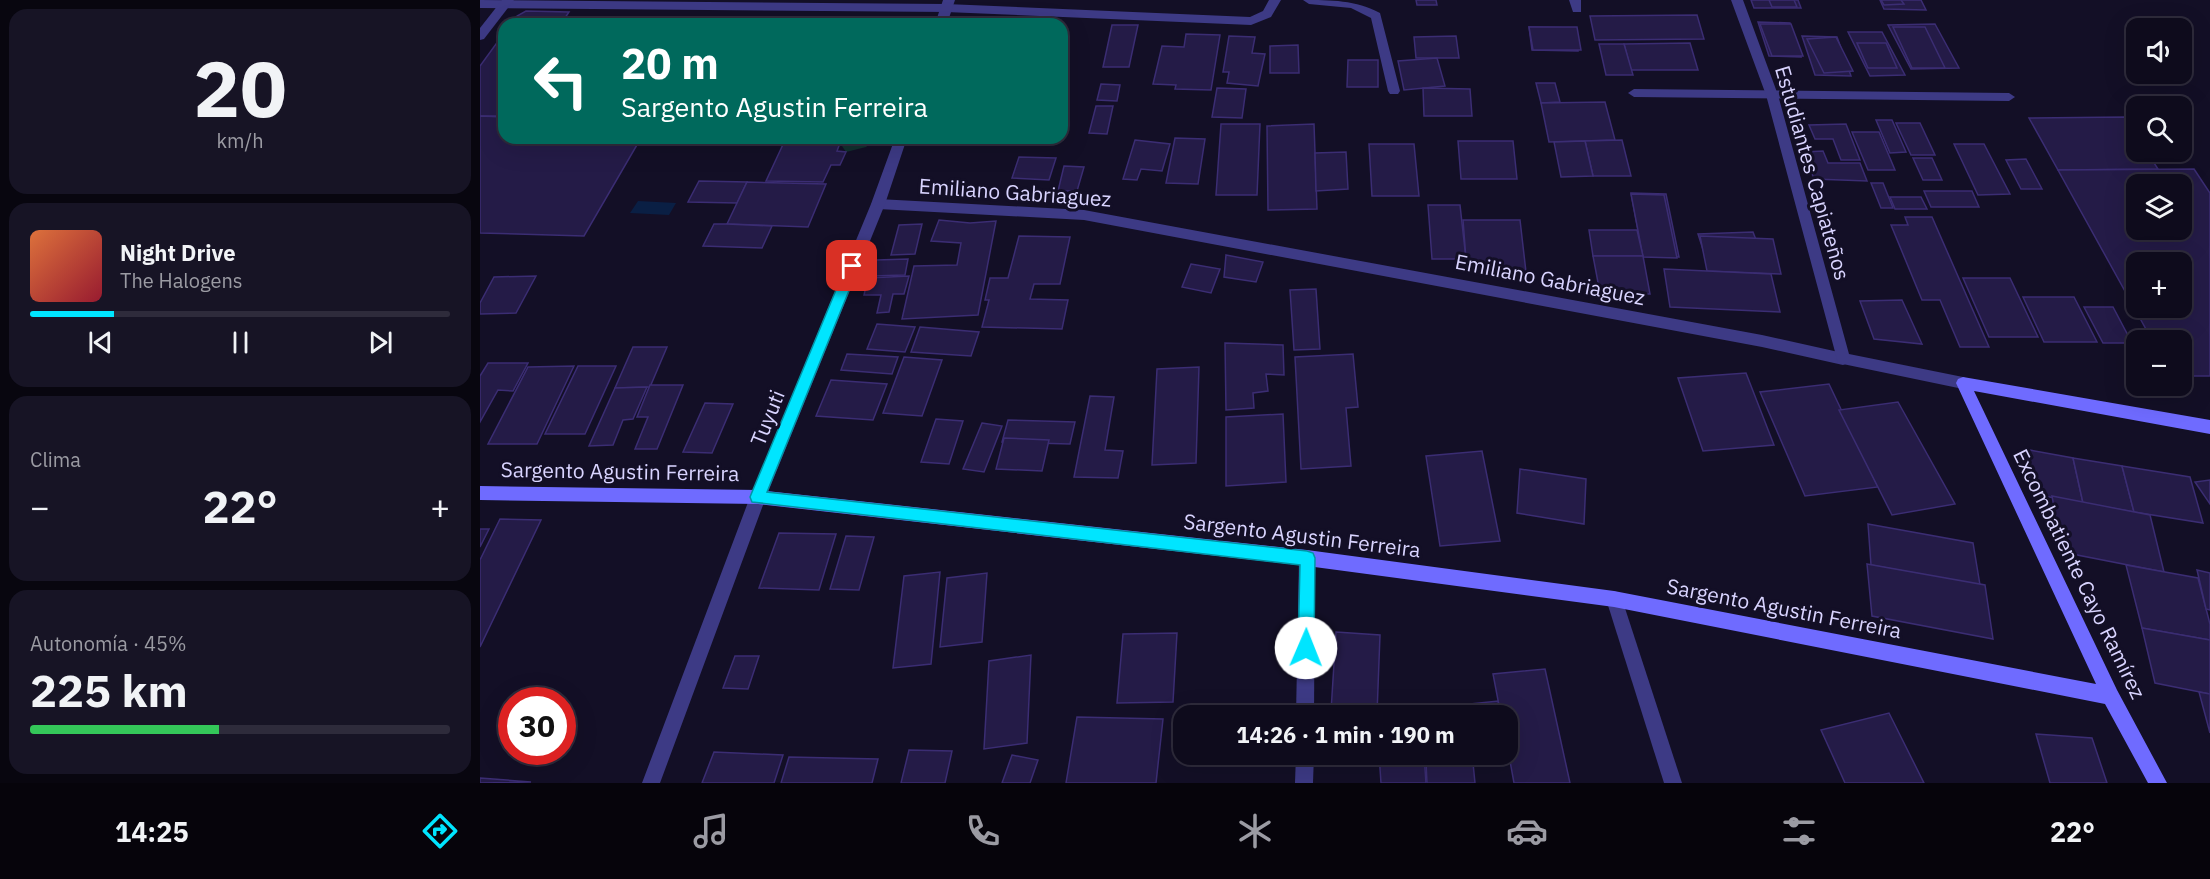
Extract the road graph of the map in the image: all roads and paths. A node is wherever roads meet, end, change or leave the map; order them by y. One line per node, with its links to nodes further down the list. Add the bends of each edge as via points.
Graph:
1 (1275, 0): 6 (street, via 1267,14 1251,21)
2 (1309, 0): 8 (street, via 1353,4 1376,16)
3 (1737, 0): 10 (street, Estudiantes Capiateños)
4 (507, 2): 5 (street); 6 (street); 7 (street)
5 (480, 4)
6 (948, 4)
7 (480, 36)
8 (1394, 91)
9 (1634, 93): 10 (street)
10 (1772, 95): 11 (street); 14 (street, Estudiantes Capiateños)
11 (2009, 97)
12 (899, 144): 13 (street, Tuyuti)
13 (878, 204): 14 (street, Emiliano Gabriaguez, via 1084,215); 18 (street, Tuyuti)
14 (1843, 359): 15 (street, Emiliano Gabriaguez)
15 (1963, 383): 16 (main road, Emiliano Gabriaguez); 21 (main road, Excombatiente Cayo Ramírez)
16 (2210, 427)
17 (480, 493): 18 (main road, Sargento Agustin Ferreira)
18 (758, 497): 19 (main road, Sargento Agustin Ferreira); 24 (street, Tuyuti)
19 (1307, 558): 20 (main road, Sargento Agustin Ferreira); 22 (street)
20 (1614, 600): 21 (main road, Sargento Agustin Ferreira); 26 (street)
21 (2111, 696): 27 (main road, Excombatiente Cayo Ramírez)
22 (1305, 705)
23 (1305, 765): 25 (street)
24 (651, 783)
25 (1304, 783)
26 (1673, 783)
27 (2158, 783)

